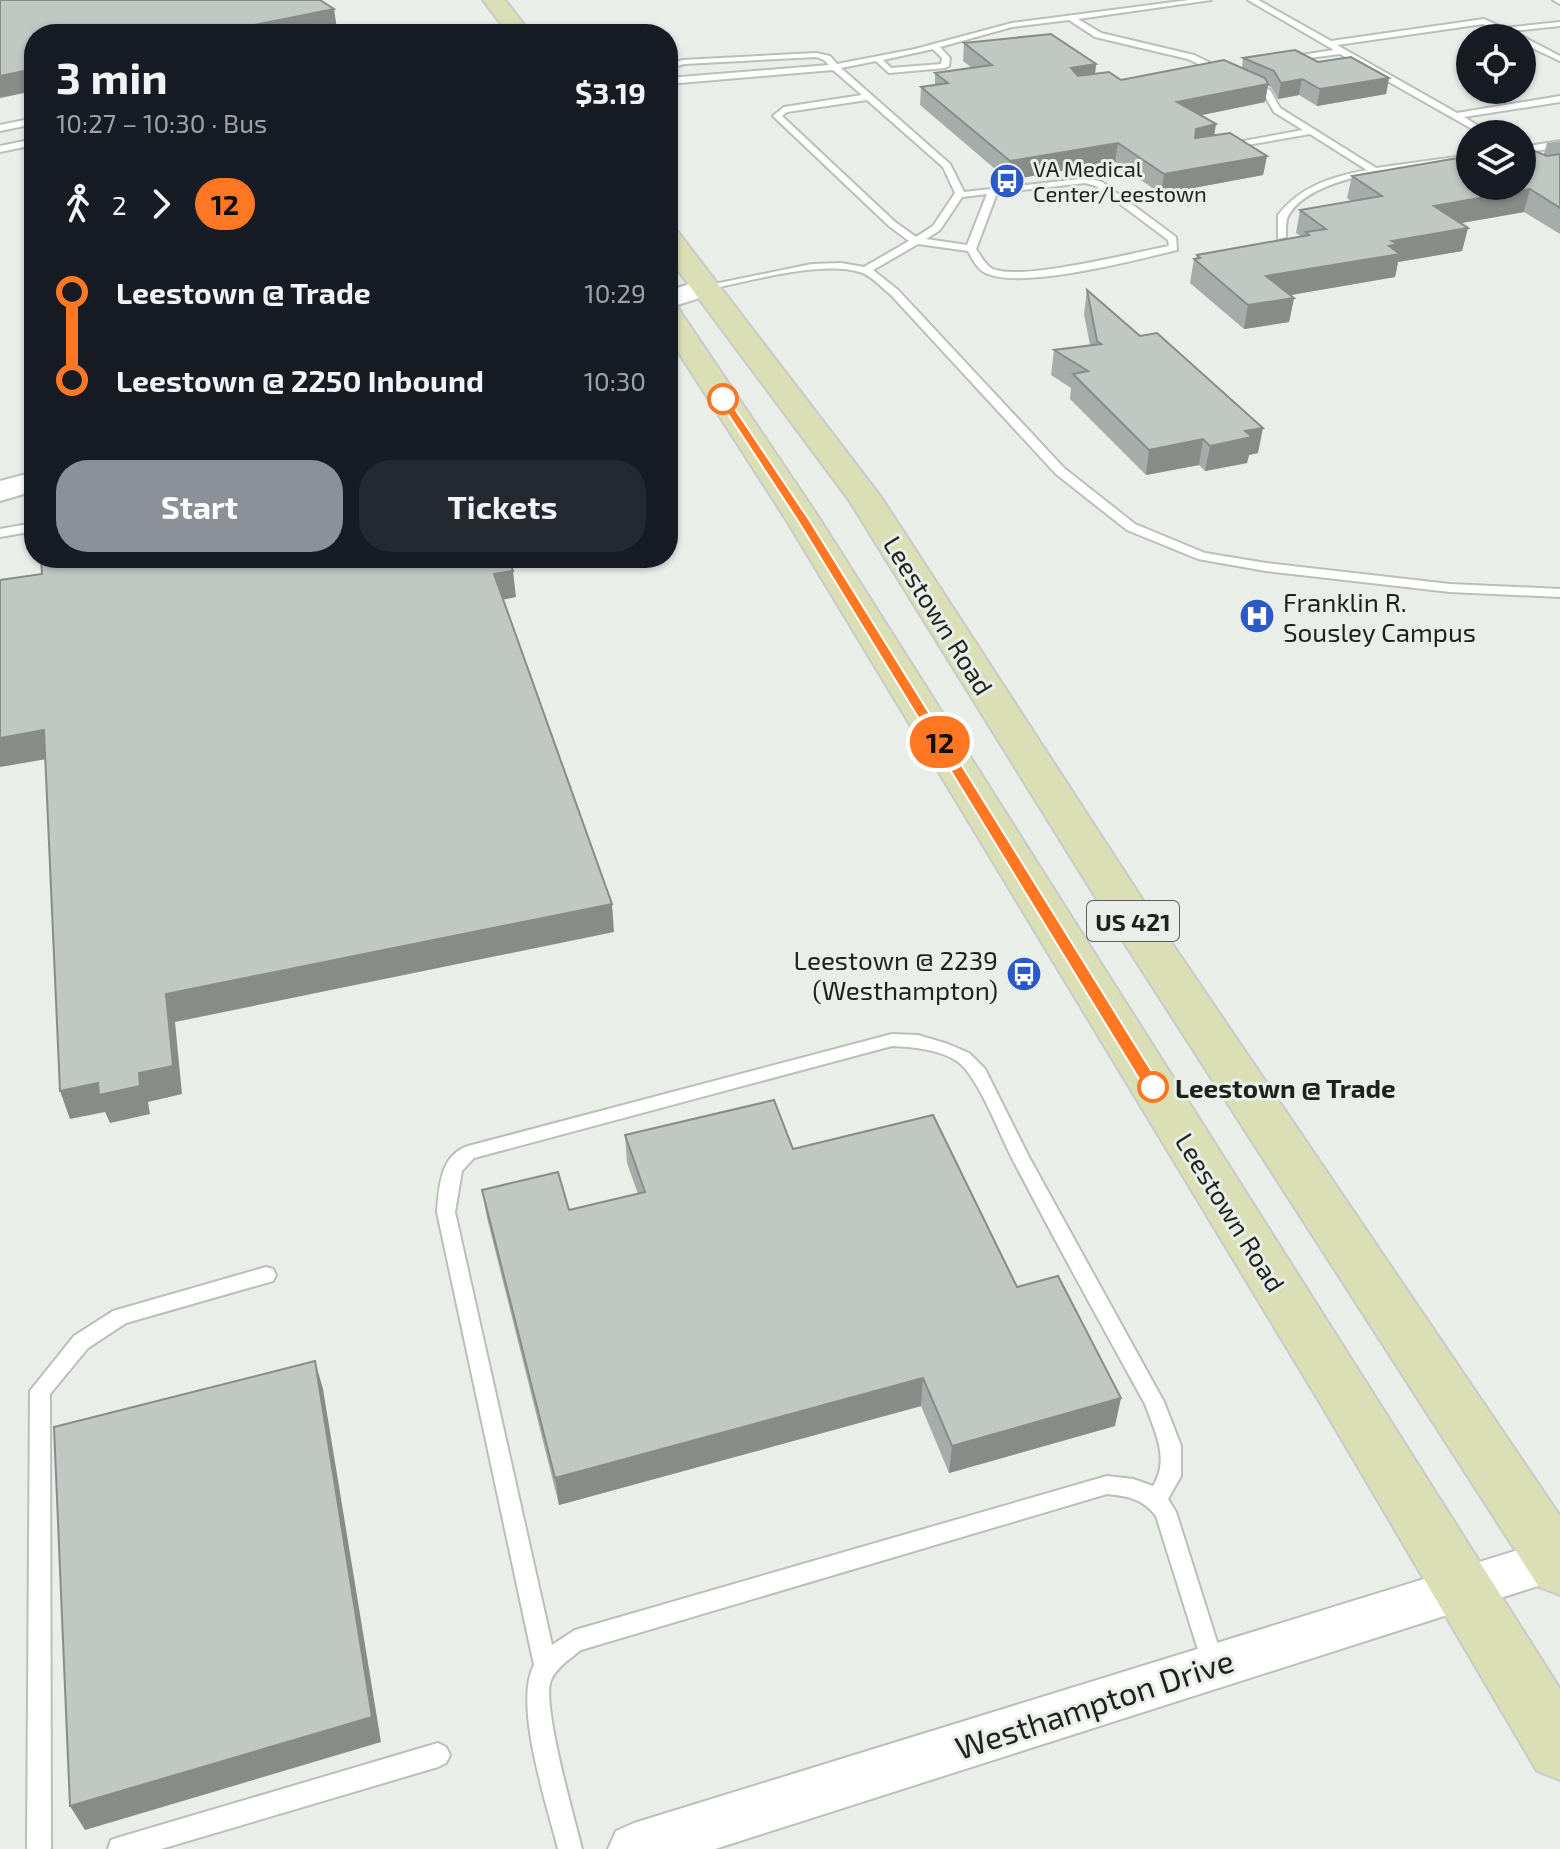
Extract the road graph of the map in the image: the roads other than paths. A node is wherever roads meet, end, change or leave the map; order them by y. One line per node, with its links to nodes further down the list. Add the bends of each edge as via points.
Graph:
1 (494, 0): 5 (main road)
2 (1207, 0): 4 (lane)
3 (1252, 0): 11 (lane)
4 (1070, 17): 12 (lane, via 1012,25); 20 (lane, via 1098,35 1191,57)
5 (512, 24)
6 (1464, 24): 7 (lane)
7 (1490, 24)
8 (1560, 24): 10 (lane)
9 (1456, 25): 11 (lane)
10 (1536, 27)
11 (1330, 44): 14 (lane)
12 (935, 46): 15 (lane); 15 (lane, via 946,58 945,66 889,71)
13 (1536, 47): 16 (lane)
14 (1342, 51): 17 (lane); 27 (lane)
15 (878, 59): 19 (lane)
16 (1560, 59)
17 (1272, 61)
18 (678, 64): 19 (lane, via 816,55)
19 (835, 67): 23 (lane); 25 (lane)
20 (1216, 69): 21 (lane); 22 (lane)
21 (1201, 71)
22 (1230, 71)
23 (678, 80)
24 (1242, 80): 31 (lane, via 1267,92 1277,110)
25 (867, 97): 40 (lane, via 947,166); 42 (lane, via 784,110 777,116)
26 (1560, 99): 27 (lane)
27 (1456, 116): 28 (lane)
28 (1463, 120)
29 (24, 123): 30 (lane)
30 (0, 128)
31 (1312, 131): 36 (lane); 38 (lane)
32 (24, 144): 35 (lane)
33 (1560, 144): 34 (lane)
34 (1536, 148)
35 (0, 149)
36 (1211, 150)
37 (1456, 160): 38 (lane)
38 (1372, 169): 41 (lane, via 1297,197 1284,208 1278,227)
39 (993, 191): 40 (lane); 43 (lane); 43 (lane, via 1085,180 1099,184 1173,239 1174,248 1003,276 987,271)
40 (959, 195): 42 (lane, via 937,228)
41 (1281, 237)
42 (914, 240): 43 (lane); 45 (lane)
43 (971, 249)
44 (678, 267): 46 (main road, Leestown Road)
45 (866, 270): 46 (lane, via 812,267); 52 (lane, via 894,292 1060,471 1131,527 1202,556 1266,567 1450,588)
46 (687, 294): 55 (main road, Leestown Road / US 421, via 864,497 1132,919)
47 (678, 329): 56 (main road, Leestown Road / US 421, via 804,521)
48 (24, 484): 49 (street)
49 (0, 491)
50 (24, 529): 51 (lane)
51 (0, 533)
52 (1560, 593)
53 (266, 1275): 61 (lane, via 120,1317 81,1342 40,1391)
54 (1157, 1498): 57 (lane); 58 (lane, via 1135,1487 1107,1485 575,1641); 58 (lane, via 1171,1476 1171,1446 1154,1402 979,1074 963,1057 918,1041 892,1040 468,1153 457,1159 451,1172 446,1212)
55 (1558, 1561): 56 (street, Westhampton Drive)
56 (1463, 1587): 57 (street, Westhampton Drive); 59 (main road, Leestown Road / US 421)
57 (1213, 1666): 64 (street, Westhampton Drive)
58 (546, 1668): 63 (lane, via 539,1678 539,1713)
59 (1560, 1748)
60 (438, 1755): 62 (lane)
61 (39, 1849)
62 (120, 1849)
63 (570, 1849)
64 (634, 1849)

